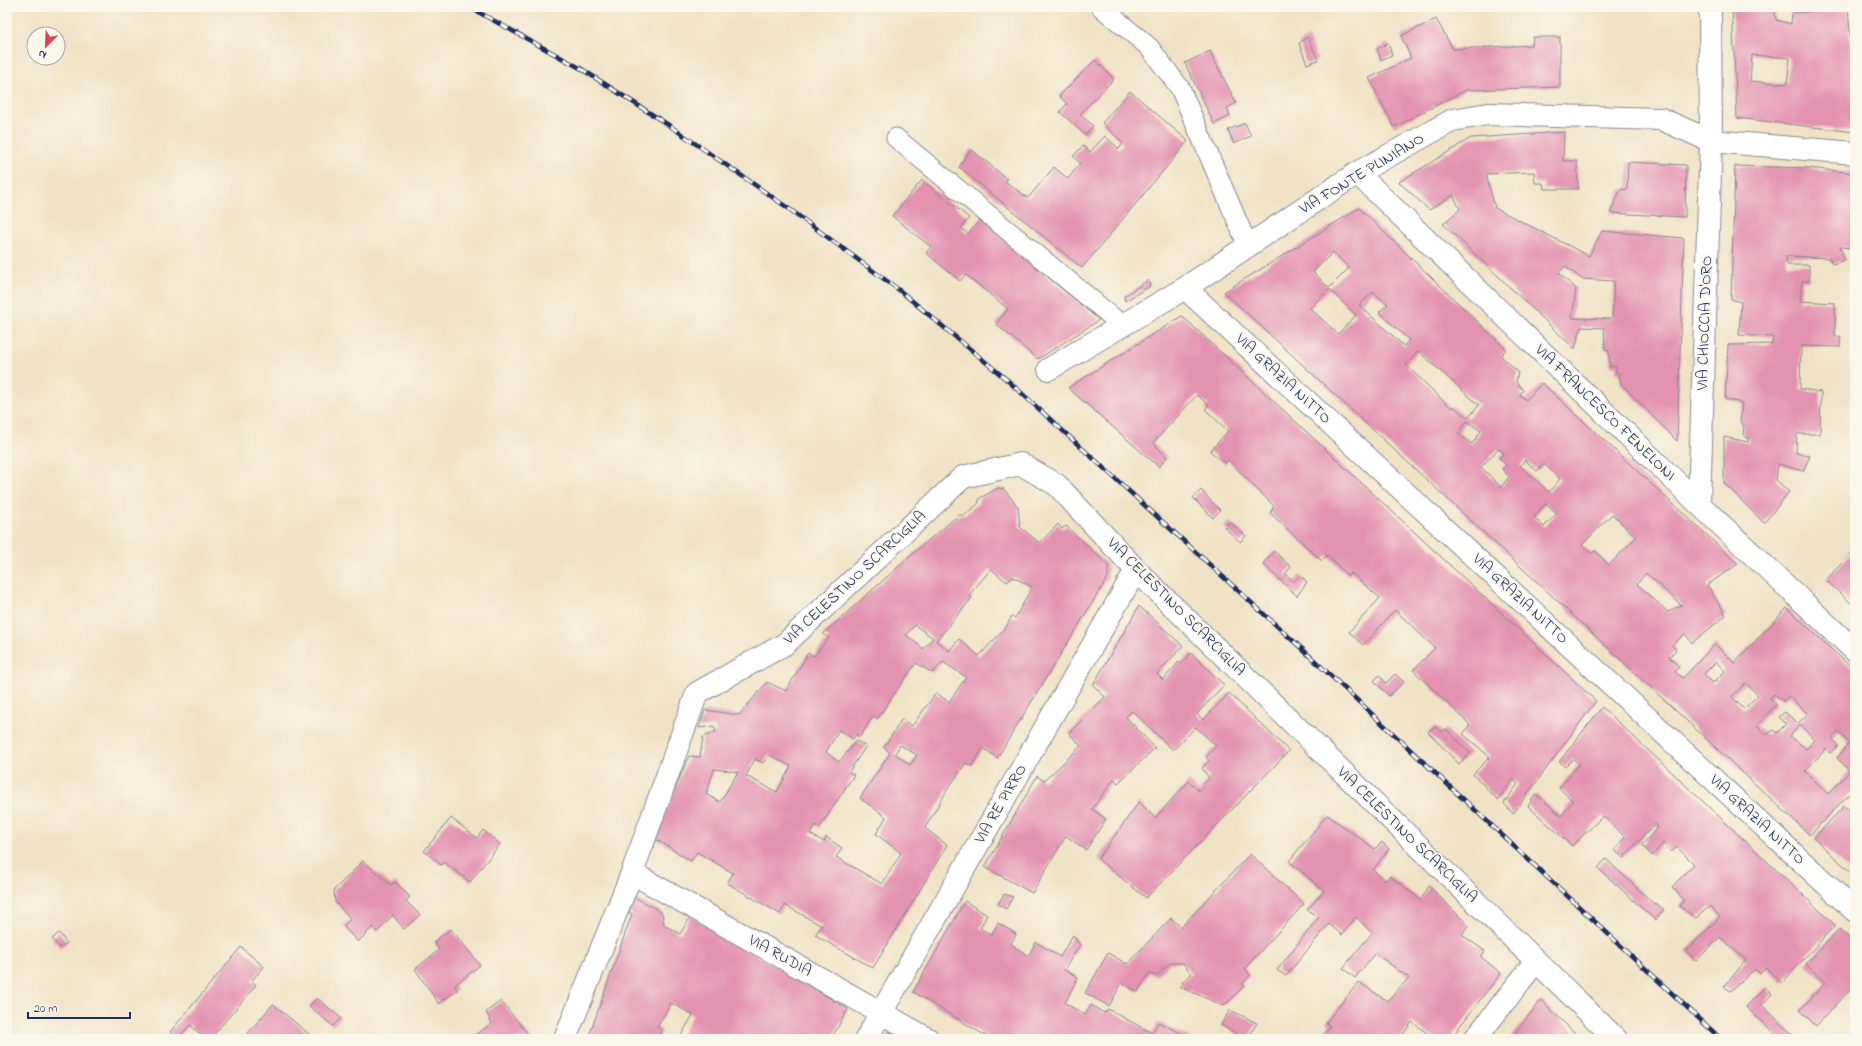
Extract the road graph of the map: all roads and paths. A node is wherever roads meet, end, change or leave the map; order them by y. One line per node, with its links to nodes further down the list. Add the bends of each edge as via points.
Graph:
1 (1101, 7): 7 (lane, via 1149,47 1180,88)
2 (1710, 7): 4 (street)
3 (896, 138): 9 (lane)
4 (1711, 141): 5 (street, VIA FONTE PLINIANO); 6 (street, VIA FONTE PLINIANO, via 1661,119 1488,114 1453,120); 11 (street, VIA CHIOCCIA D'ORO)
5 (1855, 153)
6 (1357, 173): 7 (street, VIA FONTE PLINIANO); 11 (street, VIA FRANCESCO FENELONI)
7 (1248, 246): 8 (street, VIA FONTE PLINIANO)
8 (1185, 288): 9 (street, VIA FONTE PLINIANO); 15 (street, VIA GRAZIA NITTO)
9 (1122, 325): 10 (street, VIA FONTE PLINIANO)
10 (1049, 369)
11 (1699, 504): 13 (street, VIA FRANCESCO FENELONI)
12 (1136, 570): 14 (street, VIA CELESTINO SCARCIGLIA, via 1058,485 1022,464 963,477 785,644 697,693); 16 (street, VIA CELESTINO SCARCIGLIA); 17 (street, VIA RE PIRRO)
13 (1855, 651)
14 (632, 873): 17 (street, VIA RUDIA); 18 (street)
15 (1855, 911)
16 (1536, 961): 21 (street); 22 (street, VIA CELESTINO SCARCIGLIA)
17 (881, 1012): 19 (street, VIA RE PIRRO); 20 (street, VIA RUDIA)
18 (564, 1039)
19 (866, 1039)
20 (928, 1039)
21 (1475, 1039)
22 (1616, 1039)

